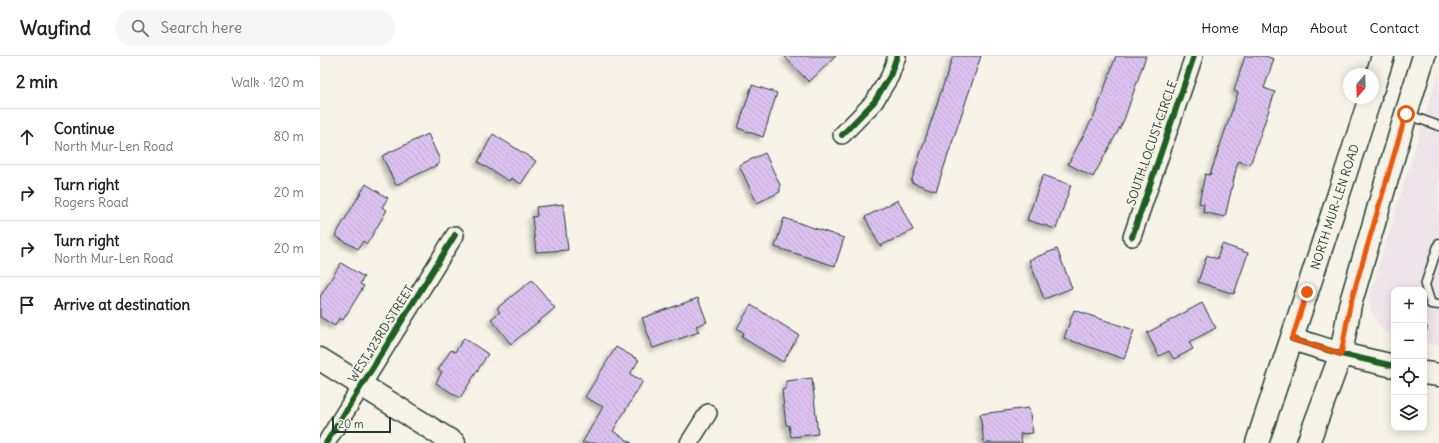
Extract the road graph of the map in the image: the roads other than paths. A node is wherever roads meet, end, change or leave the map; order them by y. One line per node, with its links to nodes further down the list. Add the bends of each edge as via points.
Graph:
1 (897, 56): 9 (street, via 890,76 874,102)
2 (1194, 56): 11 (street, SOUTH LOCUST CIRCLE)
3 (1383, 56): 5 (main road)
4 (1424, 56): 7 (main road)
5 (1379, 69)
6 (1368, 104): 14 (main road, NORTH MUR-LEN ROAD)
7 (1406, 114): 8 (lane); 15 (main road, via 1350,305)
8 (1439, 126)
9 (842, 135)
10 (455, 236): 20 (street, WEST 123RD STREET)
11 (1132, 237)
12 (1439, 243): 13 (lane, via 1425,285 1432,304)
13 (1439, 305)
14 (1292, 339): 15 (main road); 25 (main road, NORTH MUR-LEN ROAD)
15 (1341, 354): 17 (main road); 26 (main road)
16 (320, 359): 20 (main road, WEST 123RD STREET)
17 (1391, 365)
18 (1427, 373): 19 (main road)
19 (1439, 375)
20 (362, 386): 22 (street, WEST 123RD STREET); 23 (main road, WEST 123RD STREET)
21 (708, 413): 24 (street)
22 (326, 443)
23 (454, 443)
24 (689, 443)
25 (1257, 443)
26 (1308, 443)

